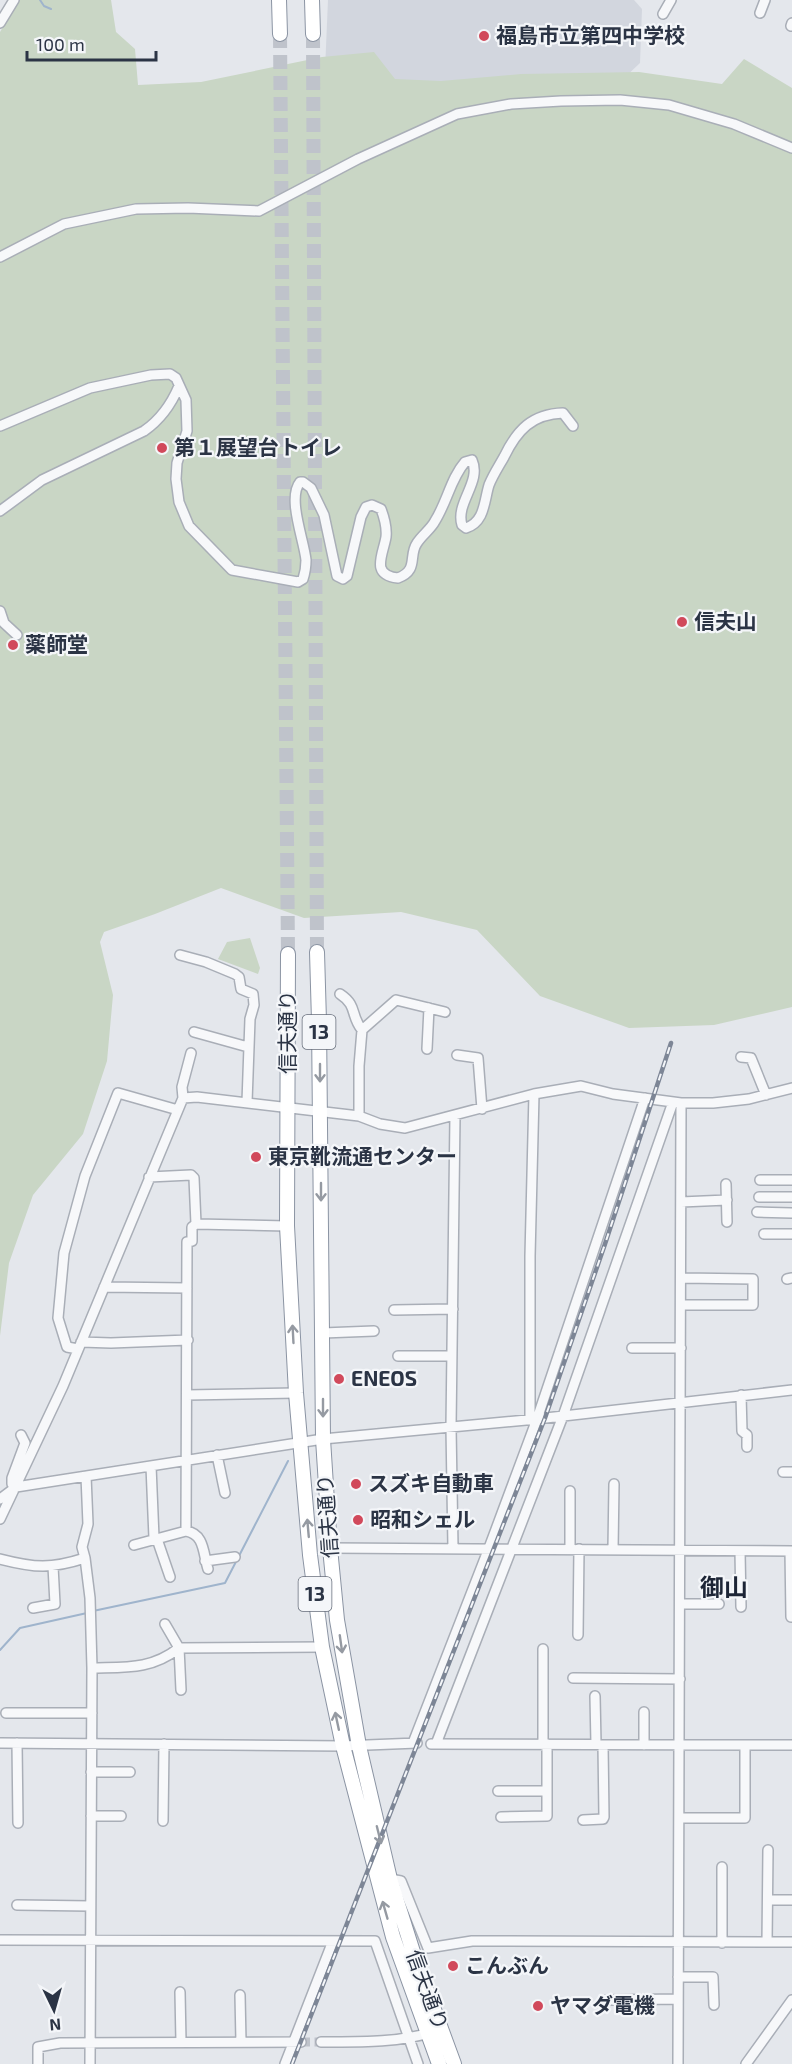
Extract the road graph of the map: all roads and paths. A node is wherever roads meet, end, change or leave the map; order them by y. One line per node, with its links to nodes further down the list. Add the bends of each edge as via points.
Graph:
1 (14, 0): 8 (street)
2 (279, 0): 9 (highway)
3 (312, 0): 10 (highway)
4 (671, 0): 7 (street)
5 (765, 0): 6 (street)
6 (760, 13)
7 (663, 14)
8 (0, 23)
9 (280, 34)
10 (313, 34)
11 (792, 148): 12 (street, via 734,124 669,105 620,100 511,104 457,114 358,159 259,211 188,207 136,210 64,224)
12 (0, 257)
13 (179, 387): 14 (street, via 170,374 108,383); 15 (street, via 186,400 187,431 177,463 177,486 189,526 232,570 293,582 303,579 306,561 296,503 300,482 311,488 324,515 337,576 347,576 361,517 366,507 372,505 381,509 385,527 381,568 398,578 412,567 416,544 435,522 465,462 472,460 475,471 461,510 462,525 466,528 479,519 490,483 511,441 523,428 553,413 563,413); 16 (street, via 155,423 144,431 42,480)
14 (0, 426)
15 (573, 426)
16 (0, 512)
17 (0, 611): 18 (street, via 4,623)
18 (17, 635)
19 (316, 952): 42 (highway, 信夫通り / 13, one-way to 42)
20 (288, 954): 39 (highway, 信夫通り / 13)
21 (180, 955): 27 (street, via 236,974 242,989 253,994)
22 (340, 993): 25 (street, via 350,1000)
23 (429, 1008): 24 (street); 25 (street, via 396,1000); 28 (street)
24 (445, 1012)
25 (362, 1030): 43 (street)
26 (194, 1032): 27 (street)
27 (248, 1047): 37 (street)
28 (427, 1049)
29 (190, 1053): 35 (street)
30 (457, 1054): 40 (street, via 478,1058)
31 (741, 1057): 34 (street, via 751,1058)
32 (792, 1088): 34 (street)
33 (534, 1094): 36 (street, via 581,1086); 40 (street); 80 (street, via 530,1256)
34 (766, 1095): 38 (street, via 713,1103)
35 (183, 1098): 37 (street); 41 (street)
36 (645, 1098): 38 (street); 80 (street)
37 (247, 1102): 39 (street)
38 (677, 1102): 52 (street); 79 (street)
39 (288, 1109): 42 (street); 57 (highway, 信夫通り / 13)
40 (482, 1109): 44 (street)
41 (178, 1110): 45 (street); 69 (street, via 118,1093 96,1146 64,1252 58,1318 67,1347)
42 (320, 1112): 43 (street); 67 (highway, 信夫通り / 13, one-way to 67)
43 (359, 1116): 44 (street, via 405,1128)
44 (455, 1116): 64 (street)
45 (149, 1177): 56 (street, via 194,1178); 61 (street)
46 (760, 1180): 47 (street)
47 (792, 1180)
48 (726, 1184): 51 (street)
49 (759, 1197): 50 (street)
50 (792, 1197)
51 (727, 1200): 52 (street); 55 (street)
52 (681, 1202): 60 (street)
53 (757, 1212): 54 (street)
54 (792, 1213)
55 (727, 1222)
56 (196, 1224): 57 (street); 62 (street, via 192,1227 192,1241 187,1242)
57 (287, 1226): 75 (highway, 信夫通り / 13, one-way to 57)
58 (764, 1234): 59 (street)
59 (792, 1234)
60 (681, 1278): 63 (street); 63 (street, via 753,1279 753,1305)
61 (104, 1287): 62 (street); 69 (street)
62 (187, 1288): 68 (street)
63 (682, 1305): 71 (street)
64 (453, 1309): 65 (street); 73 (street)
65 (394, 1310)
66 (374, 1331): 67 (street)
67 (323, 1333): 83 (highway, 信夫通り / 13, one-way to 83)
68 (188, 1340): 69 (street); 76 (street)
69 (80, 1345): 91 (street)
70 (632, 1348): 71 (street)
71 (681, 1348): 78 (street)
72 (398, 1356): 73 (street)
73 (452, 1356): 81 (street)
74 (792, 1390): 77 (street)
75 (296, 1393): 76 (street); 84 (highway, 信夫通り / 13)
76 (187, 1395): 87 (street)
77 (741, 1395): 78 (street); 85 (street, via 742,1431 747,1436)
78 (681, 1402): 79 (street); 105 (street)
79 (563, 1416): 80 (street); 102 (street)
80 (533, 1419): 81 (street); 101 (street)
81 (451, 1427): 83 (street); 100 (street)
82 (21, 1435): 91 (street, via 25,1443 12,1478)
83 (323, 1439): 84 (street); 99 (highway, 信夫通り / 13)
84 (301, 1444): 86 (street); 120 (highway, 信夫通り / 13, one-way to 84)
85 (747, 1447)
86 (217, 1455): 87 (street); 93 (street)
87 (186, 1460): 88 (street); 96 (street)
88 (151, 1466): 89 (street); 97 (street)
89 (86, 1476): 91 (street); 109 (street, via 88,1524 82,1547)
90 (614, 1484): 104 (street)
91 (16, 1487): 94 (street); 95 (street)
92 (570, 1491): 103 (street)
93 (225, 1493)
94 (0, 1499)
95 (0, 1519)
96 (186, 1531): 97 (street); 108 (street, via 199,1536 206,1565)
97 (156, 1540): 98 (street); 112 (street)
98 (134, 1545)
99 (330, 1548): 100 (street); 142 (highway, 信夫通り / 13, one-way to 142, via 337,1620)
100 (453, 1548): 101 (street)
101 (489, 1548): 102 (street); 142 (street, via 415,1743)
102 (512, 1548): 103 (street); 135 (street, via 433,1744)
103 (574, 1549): 104 (street); 119 (street)
104 (613, 1549): 105 (street)
105 (680, 1550): 106 (street); 113 (street)
106 (740, 1551): 107 (street); 116 (street)
107 (791, 1551): 117 (street)
108 (235, 1557)
109 (85, 1558): 111 (street); 123 (street)
110 (0, 1559): 111 (street, via 30,1567)
111 (53, 1566): 115 (street, via 55,1604)
112 (170, 1577)
113 (680, 1604): 114 (street); 125 (street)
114 (719, 1604)
115 (33, 1608)
116 (741, 1608)
117 (791, 1617)
118 (165, 1624): 121 (street)
119 (578, 1635)
120 (322, 1647): 121 (street); 141 (highway, 信夫通り / 13, one-way to 120)
121 (179, 1648): 123 (street, via 153,1664); 126 (street)
122 (543, 1649): 135 (street)
123 (92, 1668): 130 (street)
124 (573, 1678): 125 (street)
125 (680, 1679): 138 (street)
126 (181, 1690)
127 (596, 1696): 136 (street)
128 (644, 1712): 137 (street)
129 (6, 1713): 130 (street)
130 (92, 1713): 133 (street)
131 (0, 1743): 132 (street)
132 (17, 1743): 133 (street); 153 (street)
133 (92, 1743): 134 (street); 143 (street)
134 (164, 1744): 141 (street); 152 (street)
135 (545, 1744): 136 (street); 146 (street)
136 (600, 1744): 137 (street); 151 (street, via 604,1817)
137 (644, 1744): 138 (street)
138 (679, 1744): 139 (street); 150 (street)
139 (745, 1745): 140 (street); 150 (street, via 745,1818)
140 (792, 1745)
141 (343, 1746): 142 (street); 161 (highway, 信夫通り / 13, one-way to 141)
142 (359, 1746): 156 (highway, 信夫通り / 13, one-way to 156)
143 (91, 1772): 144 (street); 147 (street)
144 (130, 1772)
145 (498, 1791): 146 (street)
146 (547, 1791): 149 (street, via 548,1816)
147 (91, 1816): 148 (street); 160 (street)
148 (121, 1816)
149 (501, 1817)
150 (679, 1818): 168 (street)
151 (583, 1820)
152 (164, 1821)
153 (18, 1823)
154 (768, 1850): 157 (street)
155 (722, 1868): 169 (street)
156 (390, 1879): 168 (street, via 401,1881 428,1948 472,1941); 177 (highway, 信夫通り / 13)
157 (768, 1900): 158 (street); 166 (street)
158 (792, 1900)
159 (18, 1905): 160 (street)
160 (90, 1906): 163 (street)
161 (393, 1937): 165 (street); 177 (highway, 信夫通り / 13)
162 (0, 1940): 163 (street)
163 (90, 1940): 164 (street); 179 (street)
164 (333, 1941): 165 (street); 182 (street)
165 (375, 1941): 178 (street)
166 (767, 1942): 167 (street); 169 (street)
167 (792, 1942)
168 (679, 1943): 169 (street); 170 (street)
169 (722, 1943)
170 (678, 1977): 173 (street); 176 (street, via 713,1977)
171 (180, 1992): 180 (street)
172 (240, 1995): 181 (street)
173 (678, 1999): 174 (street); 190 (street)
174 (608, 2000)
175 (792, 2000): 191 (street)
176 (714, 2005)
177 (435, 2032): 178 (street); 188 (highway, 信夫通り / 13); 189 (highway, 信夫通り / 13)
178 (409, 2038): 183 (street); 187 (street)
179 (90, 2042): 180 (street); 184 (street, via 40,2045); 185 (street)
180 (181, 2042): 181 (street)
181 (241, 2042): 182 (street)
182 (297, 2042): 186 (street)
183 (321, 2042)
184 (38, 2064)
185 (90, 2064)
186 (285, 2064)
187 (418, 2064)
188 (440, 2064)
189 (454, 2064)
190 (678, 2064)
191 (749, 2064)

